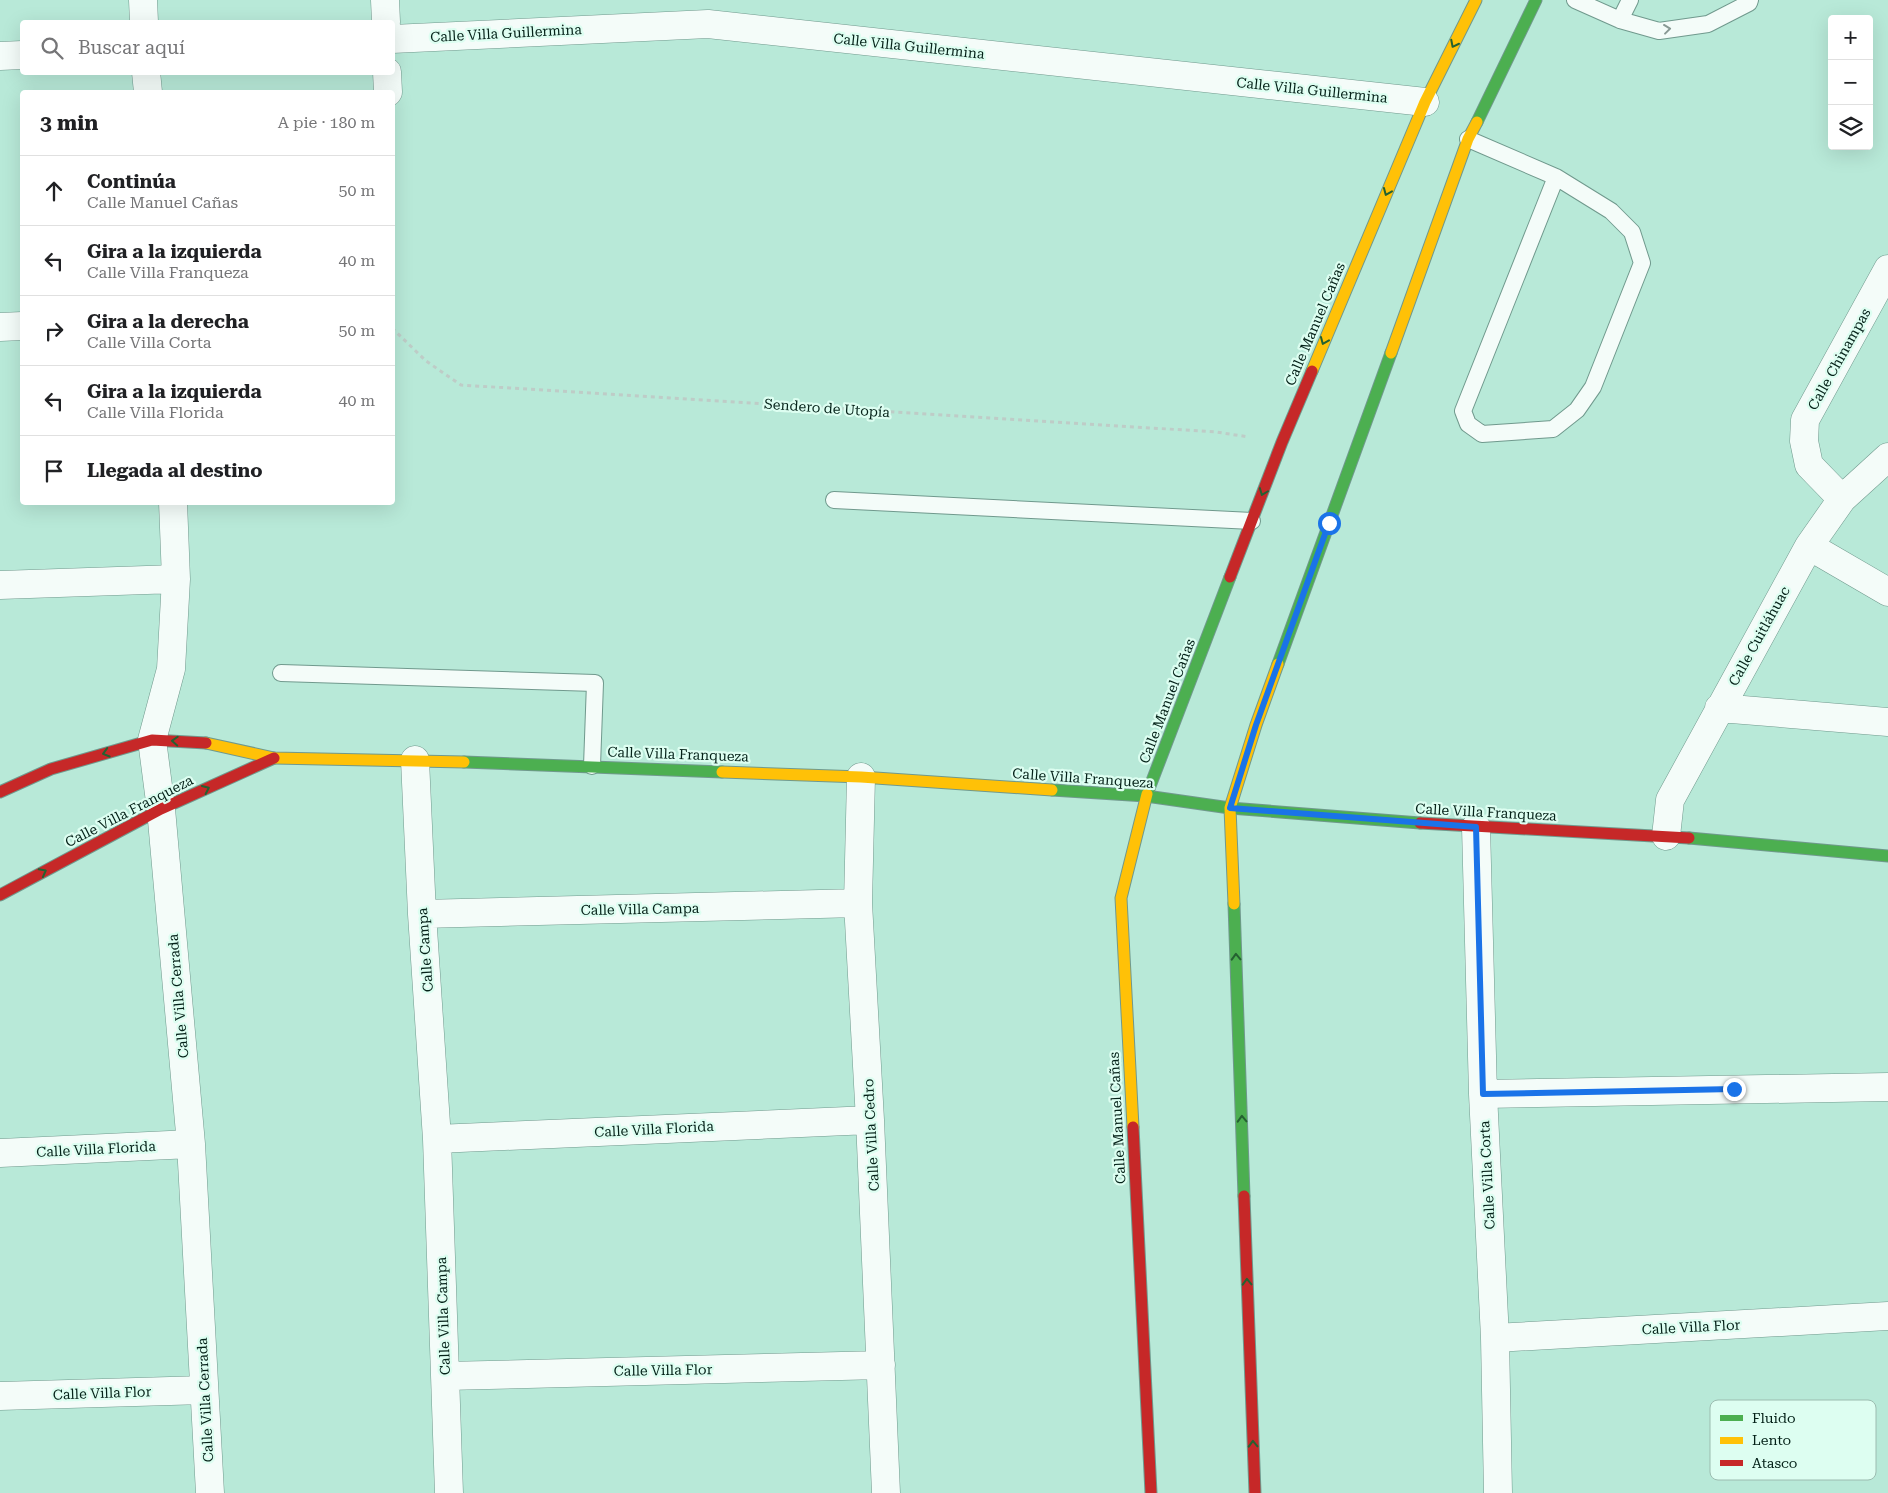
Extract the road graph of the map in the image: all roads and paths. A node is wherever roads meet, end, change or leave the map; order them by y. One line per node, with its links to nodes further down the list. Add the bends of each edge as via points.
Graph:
1 (143, 0): 8 (street)
2 (386, 0): 9 (street)
3 (1476, 0): 18 (street, Calle Manuel Cañas, one-way to 18)
4 (1536, 0): 19 (street)
5 (1575, 0): 10 (lane)
6 (1630, 0): 10 (lane)
7 (1750, 0): 10 (lane, one-way to 7, via 1659,31 1708,24)
8 (144, 20)
9 (386, 20)
10 (1620, 20)
11 (395, 38): 18 (street, Calle Villa Guillermina, via 708,24)
12 (20, 55): 13 (street)
13 (0, 56)
14 (146, 75): 16 (street)
15 (387, 75): 17 (street)
16 (148, 90)
17 (388, 90)
18 (1425, 102): 25 (street, Calle Manuel Cañas, one-way to 25)
19 (1468, 139): 20 (lane); 45 (street, via 1256,725)
20 (1556, 178): 20 (lane, via 1611,211 1632,232 1642,263 1593,387 1577,410 1553,428 1482,434 1468,424 1463,411)
21 (1888, 270): 28 (street, Calle Chinampas, via 1805,420 1804,441 1809,465)
22 (20, 326): 23 (street)
23 (0, 327)
24 (395, 331): 25 (path, Sendero de Utopía, via 426,360 461,385 1216,432)
25 (1282, 442): 30 (street, Calle Manuel Cañas, one-way to 30)
26 (1888, 457): 28 (street, Calle Cuitláhuac)
27 (834, 500): 30 (lane)
28 (1842, 500): 31 (street, Calle Cuitláhuac)
29 (173, 505): 32 (street, Calle Villa Cerrada)
30 (1252, 521): 44 (street, Calle Manuel Cañas)
31 (1809, 546): 34 (street); 36 (street, Calle Cuitláhuac)
32 (176, 579): 33 (street); 38 (street, Calle Villa Cerrada, via 171,670)
33 (0, 585)
34 (1888, 592)
35 (281, 673): 41 (lane, via 595,683)
36 (1719, 708): 37 (street); 48 (street, Calle Cuitláhuac, via 1670,800)
37 (1888, 722)
38 (152, 740): 39 (street, Calle Villa Franqueza, one-way to 38, via 213,743); 43 (street, Calle Villa Franqueza, one-way to 43, via 51,768); 46 (street, Calle Villa Cerrada)
39 (274, 758): 40 (street, Calle Villa Franqueza); 46 (street, Calle Villa Franqueza, one-way to 39)
40 (415, 760): 41 (street, Calle Villa Franqueza); 52 (street, Calle Campa)
41 (592, 766): 42 (street, Calle Villa Franqueza)
42 (861, 777): 44 (street, Calle Villa Franqueza); 51 (street, Calle Villa Cedro)
43 (0, 792)
44 (1146, 796): 45 (street, Calle Villa Franqueza); 68 (street, Calle Manuel Cañas, via 1121,898)
45 (1230, 808): 47 (street, Calle Villa Franqueza); 69 (street, one-way to 45)
46 (161, 809): 50 (street, Calle Villa Franqueza, one-way to 46); 57 (street, Calle Villa Cerrada)
47 (1476, 827): 48 (street, Calle Villa Franqueza); 54 (street, Calle Villa Corta)
48 (1666, 836): 49 (street, Calle Villa Franqueza)
49 (1888, 856)
50 (0, 895)
51 (858, 904): 52 (street, Calle Villa Campa); 55 (street, Calle Villa Cedro)
52 (422, 914): 56 (street, Calle Campa)
53 (1888, 1087): 54 (street)
54 (1483, 1094): 60 (street, Calle Villa Corta)
55 (870, 1120): 56 (street, Calle Villa Florida); 61 (street, Calle Villa Cedro)
56 (437, 1139): 62 (street, Calle Villa Campa)
57 (191, 1144): 58 (street, Calle Villa Florida); 63 (street, Calle Villa Cerrada)
58 (0, 1153)
59 (1888, 1316): 60 (street, Calle Villa Flor)
60 (1495, 1338): 70 (street, Calle Villa Corta)
61 (881, 1365): 62 (street, Calle Villa Flor); 67 (street, Calle Villa Cedro)
62 (446, 1376): 66 (street, Calle Villa Campa)
63 (204, 1390): 64 (street, Calle Villa Flor); 65 (street, Calle Villa Cerrada)
64 (0, 1396)
65 (210, 1493)
66 (448, 1493)
67 (886, 1493)
68 (1151, 1493)
69 (1255, 1493)
70 (1498, 1493)

